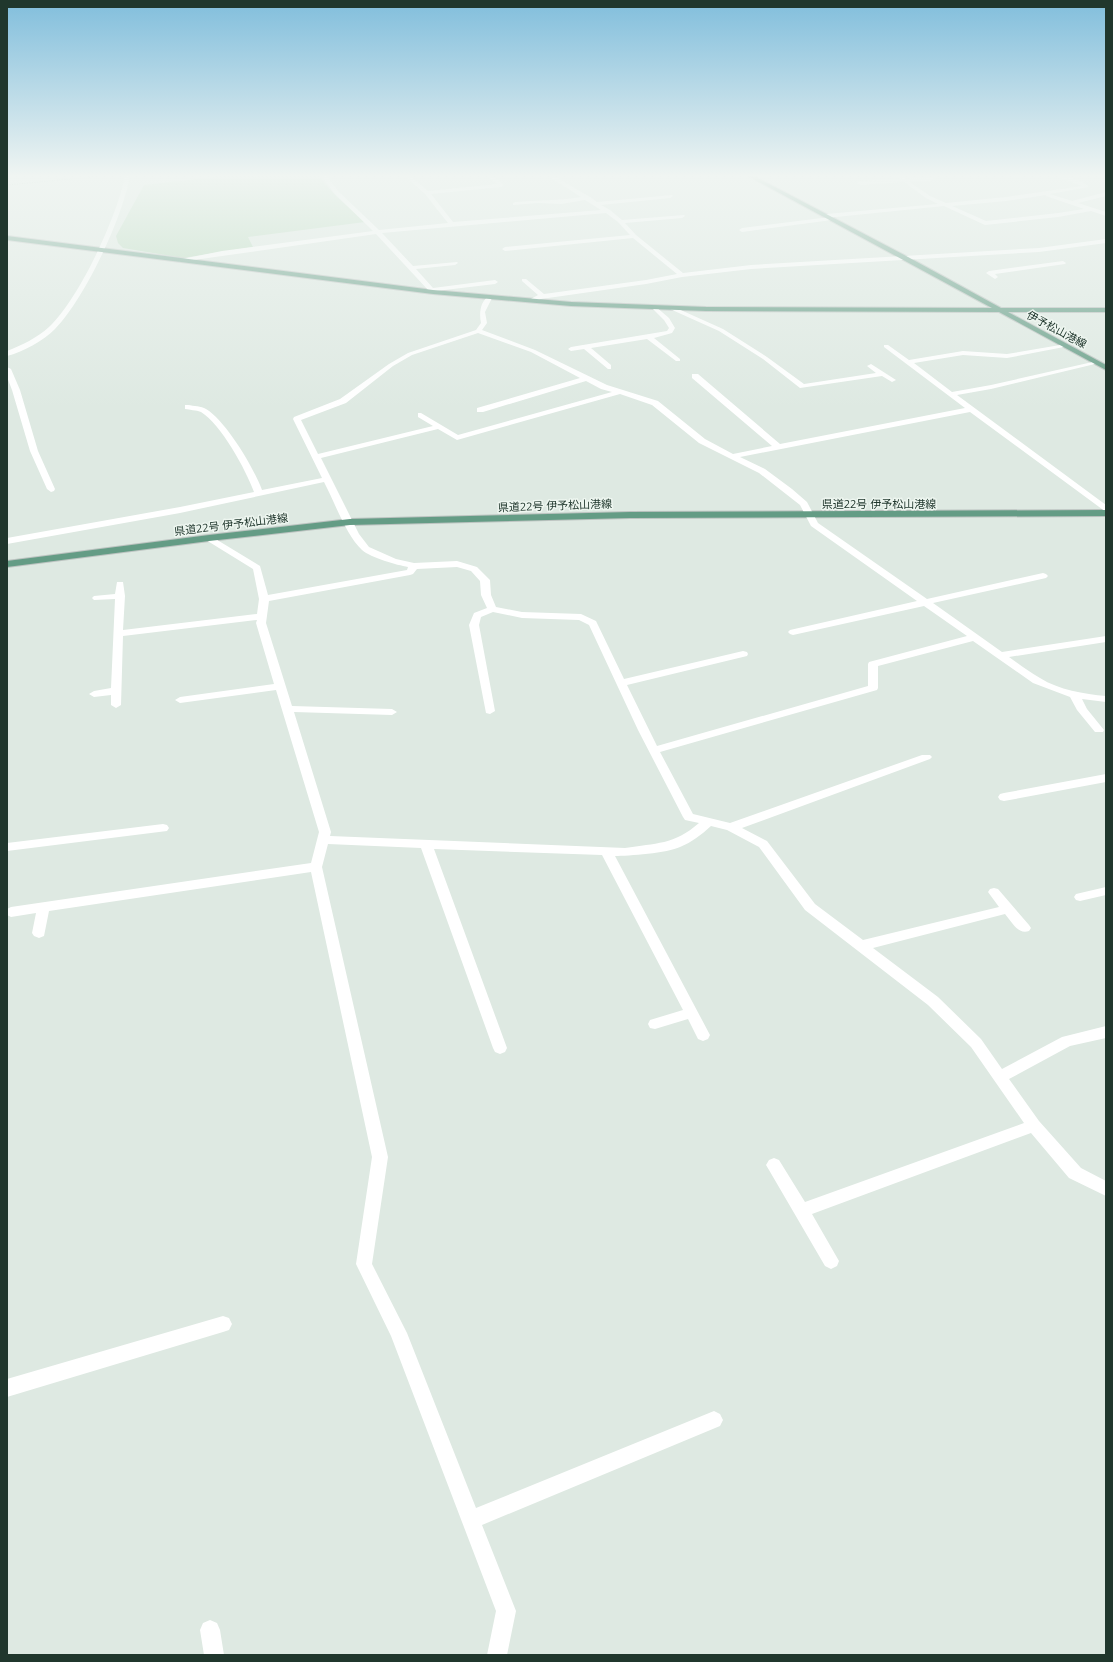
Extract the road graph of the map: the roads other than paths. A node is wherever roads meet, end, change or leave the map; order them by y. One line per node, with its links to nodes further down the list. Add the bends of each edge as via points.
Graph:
1 (98, 254): 31 (street, via 74,299 53,328 36,340)
2 (128, 254): 10 (main road, 伊予松山港線)
3 (214, 254): 10 (street)
4 (398, 254): 12 (street)
5 (656, 254): 13 (street)
6 (898, 254): 9 (main road)
7 (979, 254): 9 (street)
8 (1045, 254): 14 (street, via 1065,264 989,273)
9 (906, 258): 13 (street, via 751,267); 23 (main road)
10 (180, 260): 17 (main road, 伊予松山港線)
11 (455, 263): 12 (street)
12 (412, 268): 17 (street)
13 (682, 275): 18 (street)
14 (995, 277)
15 (524, 280): 18 (street)
16 (494, 282): 17 (street)
17 (432, 291): 19 (main road, 伊予松山港線)
18 (542, 296): 20 (street)
19 (489, 298): 20 (main road, 伊予松山港線); 25 (street, via 482,312 484,323)
20 (531, 301): 21 (main road, 伊予松山港線)
21 (655, 308): 22 (main road, 伊予松山港線); 26 (street, via 667,319 672,328 670,332)
22 (672, 308): 23 (main road, 伊予松山港線); 39 (street, via 721,330 803,386)
23 (998, 310): 24 (main road, 伊予松山港線); 27 (main road, 伊予松山港線)
24 (1106, 310)
25 (478, 331): 41 (street, via 533,352); 52 (street, via 410,354 343,401 297,418)
26 (649, 337): 29 (street); 32 (street)
27 (1064, 345): 33 (street, via 1007,356 963,353); 34 (main road, 伊予松山港線)
28 (886, 346): 33 (street)
29 (586, 347): 30 (street); 36 (street)
30 (571, 349)
31 (7, 354)
32 (678, 360)
33 (909, 362): 44 (street)
34 (1095, 362): 37 (main road, 伊予松山港線); 44 (street, via 991,388)
35 (871, 366): 39 (street)
36 (608, 367)
37 (1106, 368)
38 (7, 369): 54 (street, via 34,451)
39 (883, 374): 42 (street)
40 (695, 376): 50 (street)
41 (587, 378): 43 (street); 47 (street)
42 (892, 380)
43 (620, 392): 49 (street, via 457,438); 51 (street, via 655,403 702,441)
44 (952, 394): 46 (street)
45 (188, 408): 55 (street, via 203,410 219,425 256,482)
46 (972, 409): 50 (street); 56 (street)
47 (480, 410)
48 (421, 415): 49 (street)
49 (440, 427): 52 (street)
50 (778, 447): 51 (street)
51 (734, 456): 58 (street, via 762,471 789,491 804,504)
52 (316, 457): 53 (street)
53 (328, 479): 55 (street); 59 (street)
54 (51, 489)
55 (259, 494): 61 (street)
56 (1106, 509)
57 (1106, 513): 58 (main road, 県道22号 伊予松山港線)
58 (809, 515): 59 (main road, 県道22号 伊予松山港線, via 630,515); 69 (street, via 814,524)
59 (350, 522): 60 (main road, 県道22号 伊予松山港線); 63 (street, via 355,535 366,549 393,561)
60 (209, 538): 62 (main road, 県道22号 伊予松山港線); 68 (street, via 257,568)
61 (7, 541)
62 (7, 564)
63 (414, 566): 68 (street, via 410,572); 70 (street, via 457,564 474,569 485,580 486,595)
64 (1043, 576): 69 (street)
65 (120, 584): 66 (street)
66 (120, 596): 67 (street); 73 (street)
67 (97, 598)
68 (264, 599): 71 (street)
69 (925, 602): 72 (street); 74 (street)
70 (492, 609): 78 (street, via 522,615 581,617 593,623); 87 (street, via 477,615 474,625)
71 (262, 616): 73 (street); 79 (street, via 261,623)
72 (793, 632)
73 (118, 634): 80 (street)
74 (975, 637): 77 (street); 90 (street, via 873,664 873,688)
75 (1106, 639): 77 (street)
76 (743, 654): 78 (street)
77 (1001, 655): 82 (street, via 1036,681)
78 (621, 683): 90 (street)
79 (281, 686): 84 (street); 86 (street)
80 (116, 691): 81 (street); 85 (street)
81 (94, 694)
82 (1076, 695): 83 (street); 89 (street, via 1082,710)
83 (1106, 699)
84 (180, 700)
85 (116, 705)
86 (287, 709): 88 (street); 97 (street, via 325,832)
87 (490, 710)
88 (392, 712)
89 (1100, 730)
90 (654, 750): 94 (street, via 689,817)
91 (926, 757): 95 (street)
92 (1106, 778): 93 (street)
93 (1004, 797)
94 (709, 821): 95 (street); 100 (street, via 694,835 674,845 625,852)
95 (731, 827): 110 (street, via 763,844 810,908)
96 (163, 828): 99 (street)
97 (324, 840): 98 (street); 101 (street)
98 (426, 844): 100 (street); 115 (street)
99 (7, 847)
100 (606, 851): 111 (street)
101 (316, 867): 105 (street); 125 (street, via 380,1158 364,1264 398,1333)
102 (1106, 891): 104 (street)
103 (994, 892): 106 (street)
104 (1080, 897)
105 (43, 908): 107 (street); 109 (street)
106 (1008, 909): 108 (street); 110 (street)
107 (11, 912)
108 (1024, 928)
109 (40, 933)
110 (860, 946): 116 (street, via 933,1001 976,1043)
111 (691, 1013): 112 (street); 114 (street)
112 (655, 1024)
113 (1106, 1032): 116 (street, via 1066,1041)
114 (703, 1035)
115 (500, 1048)
116 (1000, 1077): 117 (street)
117 (1034, 1126): 119 (street, via 1075,1173); 120 (street)
118 (774, 1164): 120 (street)
119 (1106, 1189)
120 (801, 1211): 121 (street)
121 (831, 1261)
122 (223, 1324): 123 (street)
123 (7, 1388)
124 (714, 1420): 125 (street)
125 (470, 1520): 128 (street, via 506,1611)
126 (210, 1630): 127 (street)
127 (214, 1655)
128 (497, 1655)

